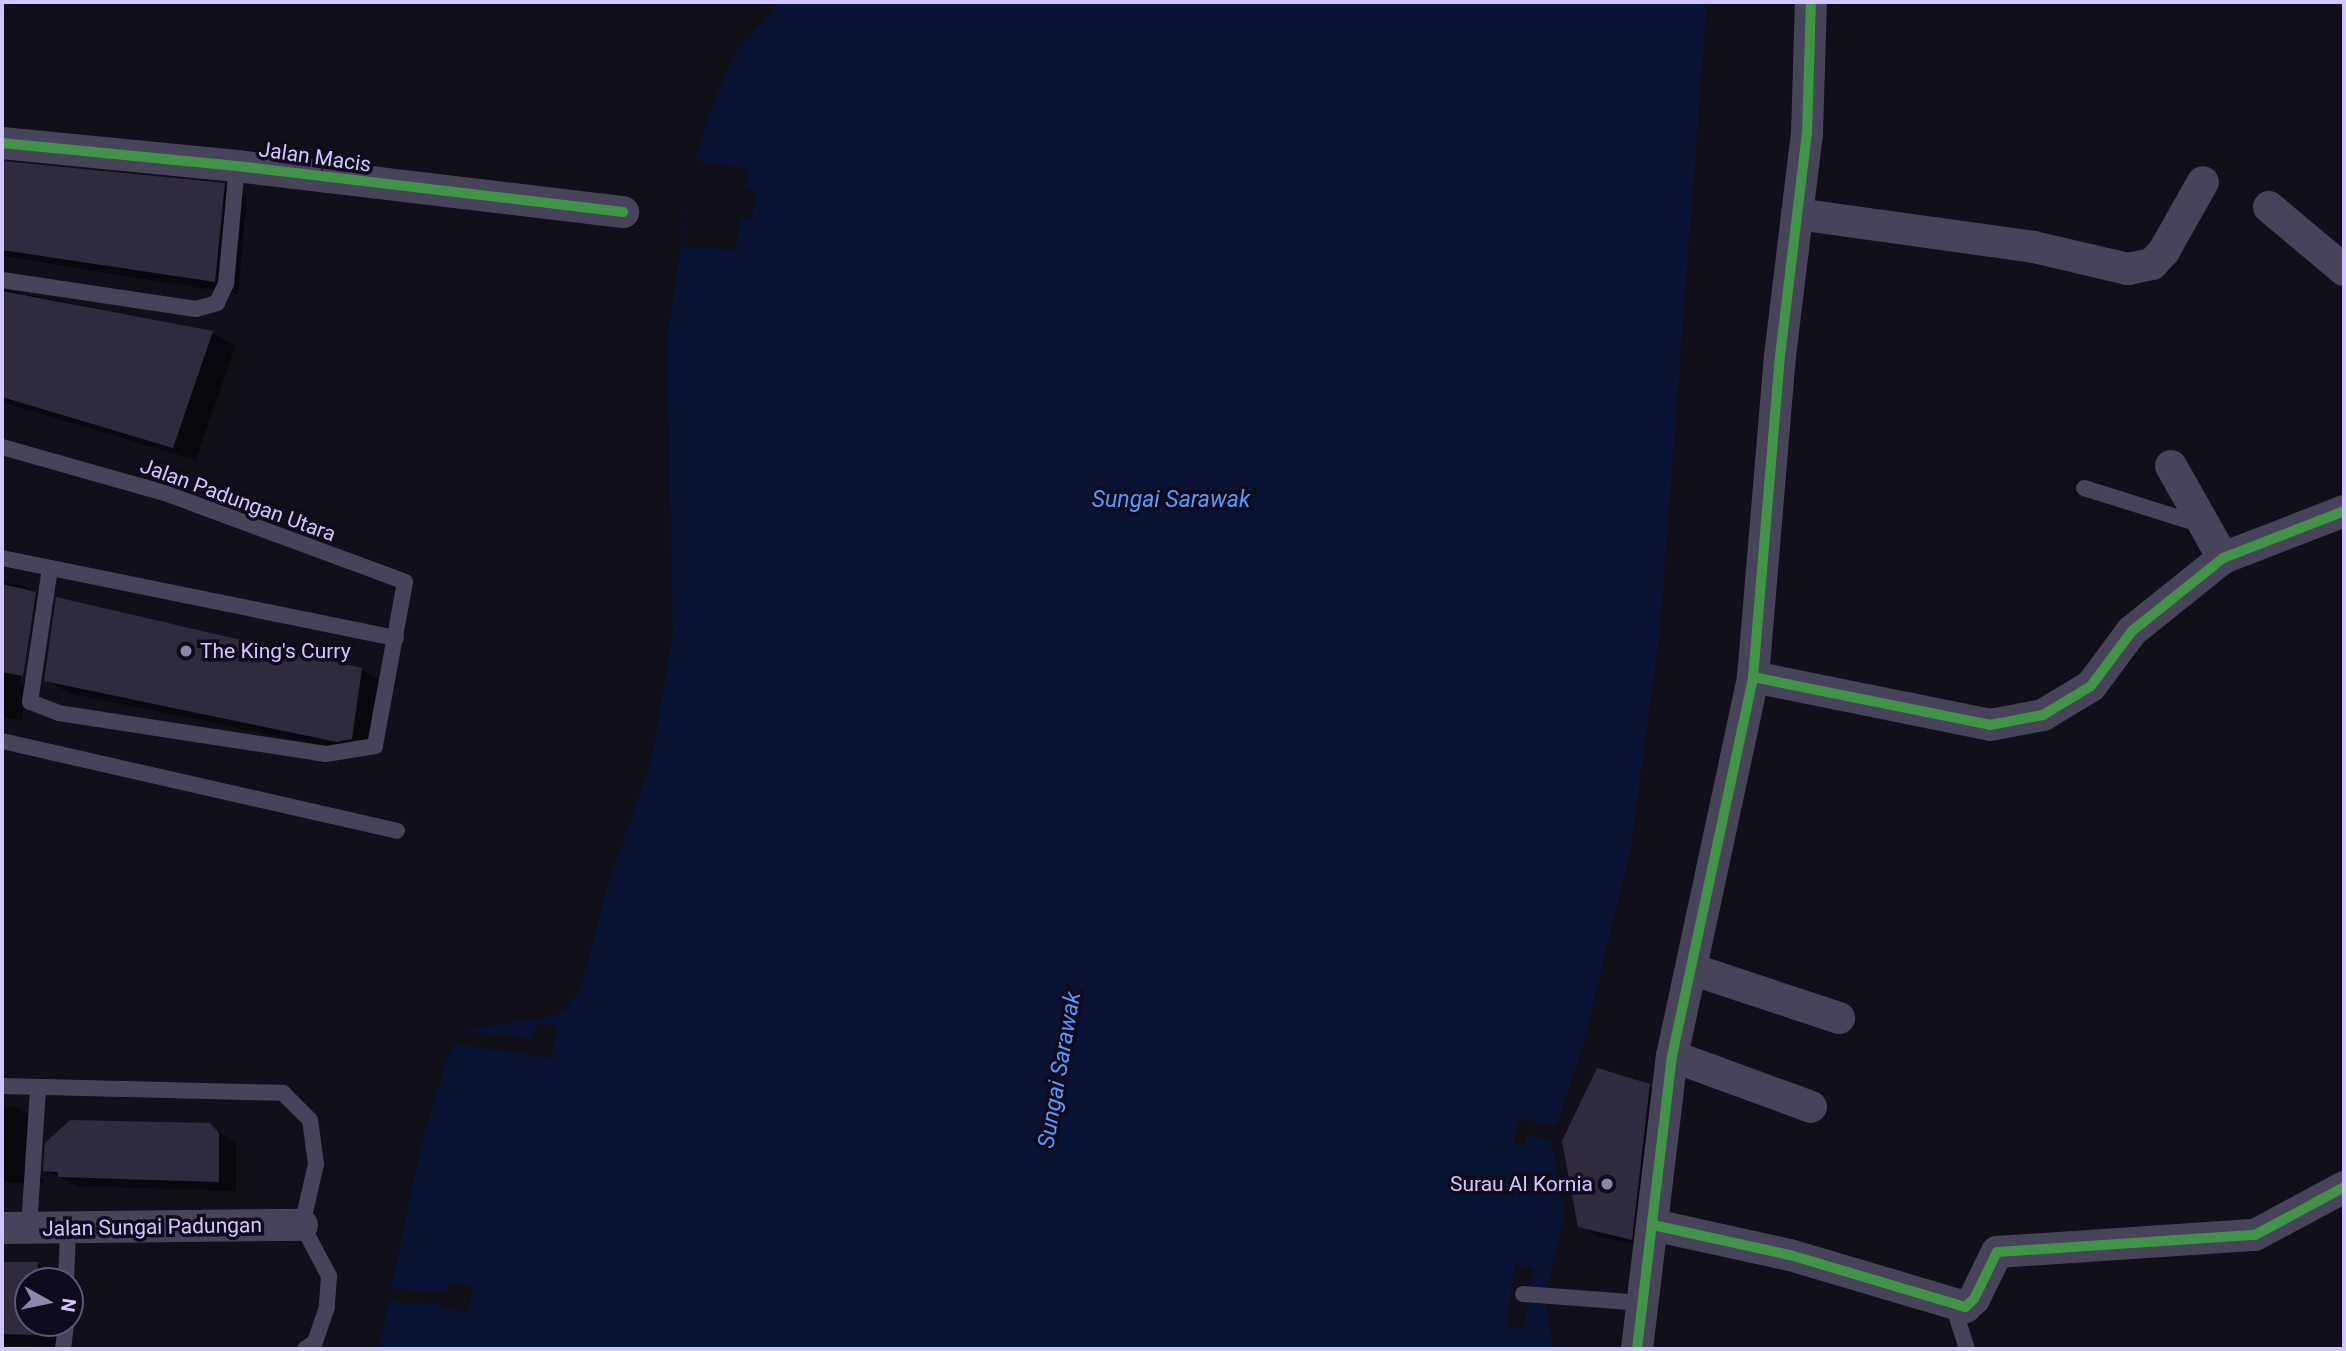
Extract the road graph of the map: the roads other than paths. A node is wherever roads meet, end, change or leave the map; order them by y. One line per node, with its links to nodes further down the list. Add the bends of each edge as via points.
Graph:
1 (1811, 2): 7 (street, via 1807,134)
2 (2, 143): 3 (street, Jalan Macis)
3 (237, 166): 6 (street, Jalan Macis); 9 (lane, via 226,284 216,303 196,309)
4 (2203, 182): 7 (street, via 2164,251 2152,264 2128,269 2034,247)
5 (2269, 207): 8 (street)
6 (624, 212)
7 (1797, 214): 19 (street)
8 (2344, 270)
9 (2, 279)
10 (2, 447): 18 (lane, Jalan Padungan Utara, via 165,494 405,583)
11 (2171, 466): 14 (street)
12 (2084, 488): 14 (lane)
13 (2344, 511): 16 (street)
14 (2205, 526): 16 (street)
15 (2, 558): 17 (lane)
16 (2223, 558): 19 (street, via 2133,631 2091,686 2043,715 1990,724)
17 (50, 568): 18 (lane); 18 (lane, Jalan Padungan Utara, via 30,702 59,713 326,754 363,751 375,746)
18 (396, 638)
19 (1754, 677): 22 (street)
20 (2, 741): 21 (lane)
21 (397, 831)
22 (1691, 969): 23 (street); 24 (street)
23 (1839, 1018)
24 (1672, 1056): 27 (street); 30 (street)
25 (2, 1086): 26 (lane)
26 (38, 1088): 29 (lane, via 283,1093 310,1120 316,1164); 31 (lane)
27 (1811, 1107)
28 (2344, 1187): 36 (street, via 2255,1235 1997,1252 1974,1299 1965,1307)
29 (302, 1225): 32 (street, Jalan Sungai Padungan); 37 (lane, via 329,1276 327,1307 315,1342)
30 (1653, 1225): 35 (street); 36 (street, via 1790,1255)
31 (15, 1228): 32 (street, Jalan Sungai Padungan)
32 (68, 1228): 33 (lane)
33 (67, 1267)
34 (1523, 1294): 35 (lane)
35 (1643, 1303): 38 (street)
36 (1953, 1305): 39 (lane)
37 (305, 1349)
38 (1641, 1349)
39 (1967, 1349)

